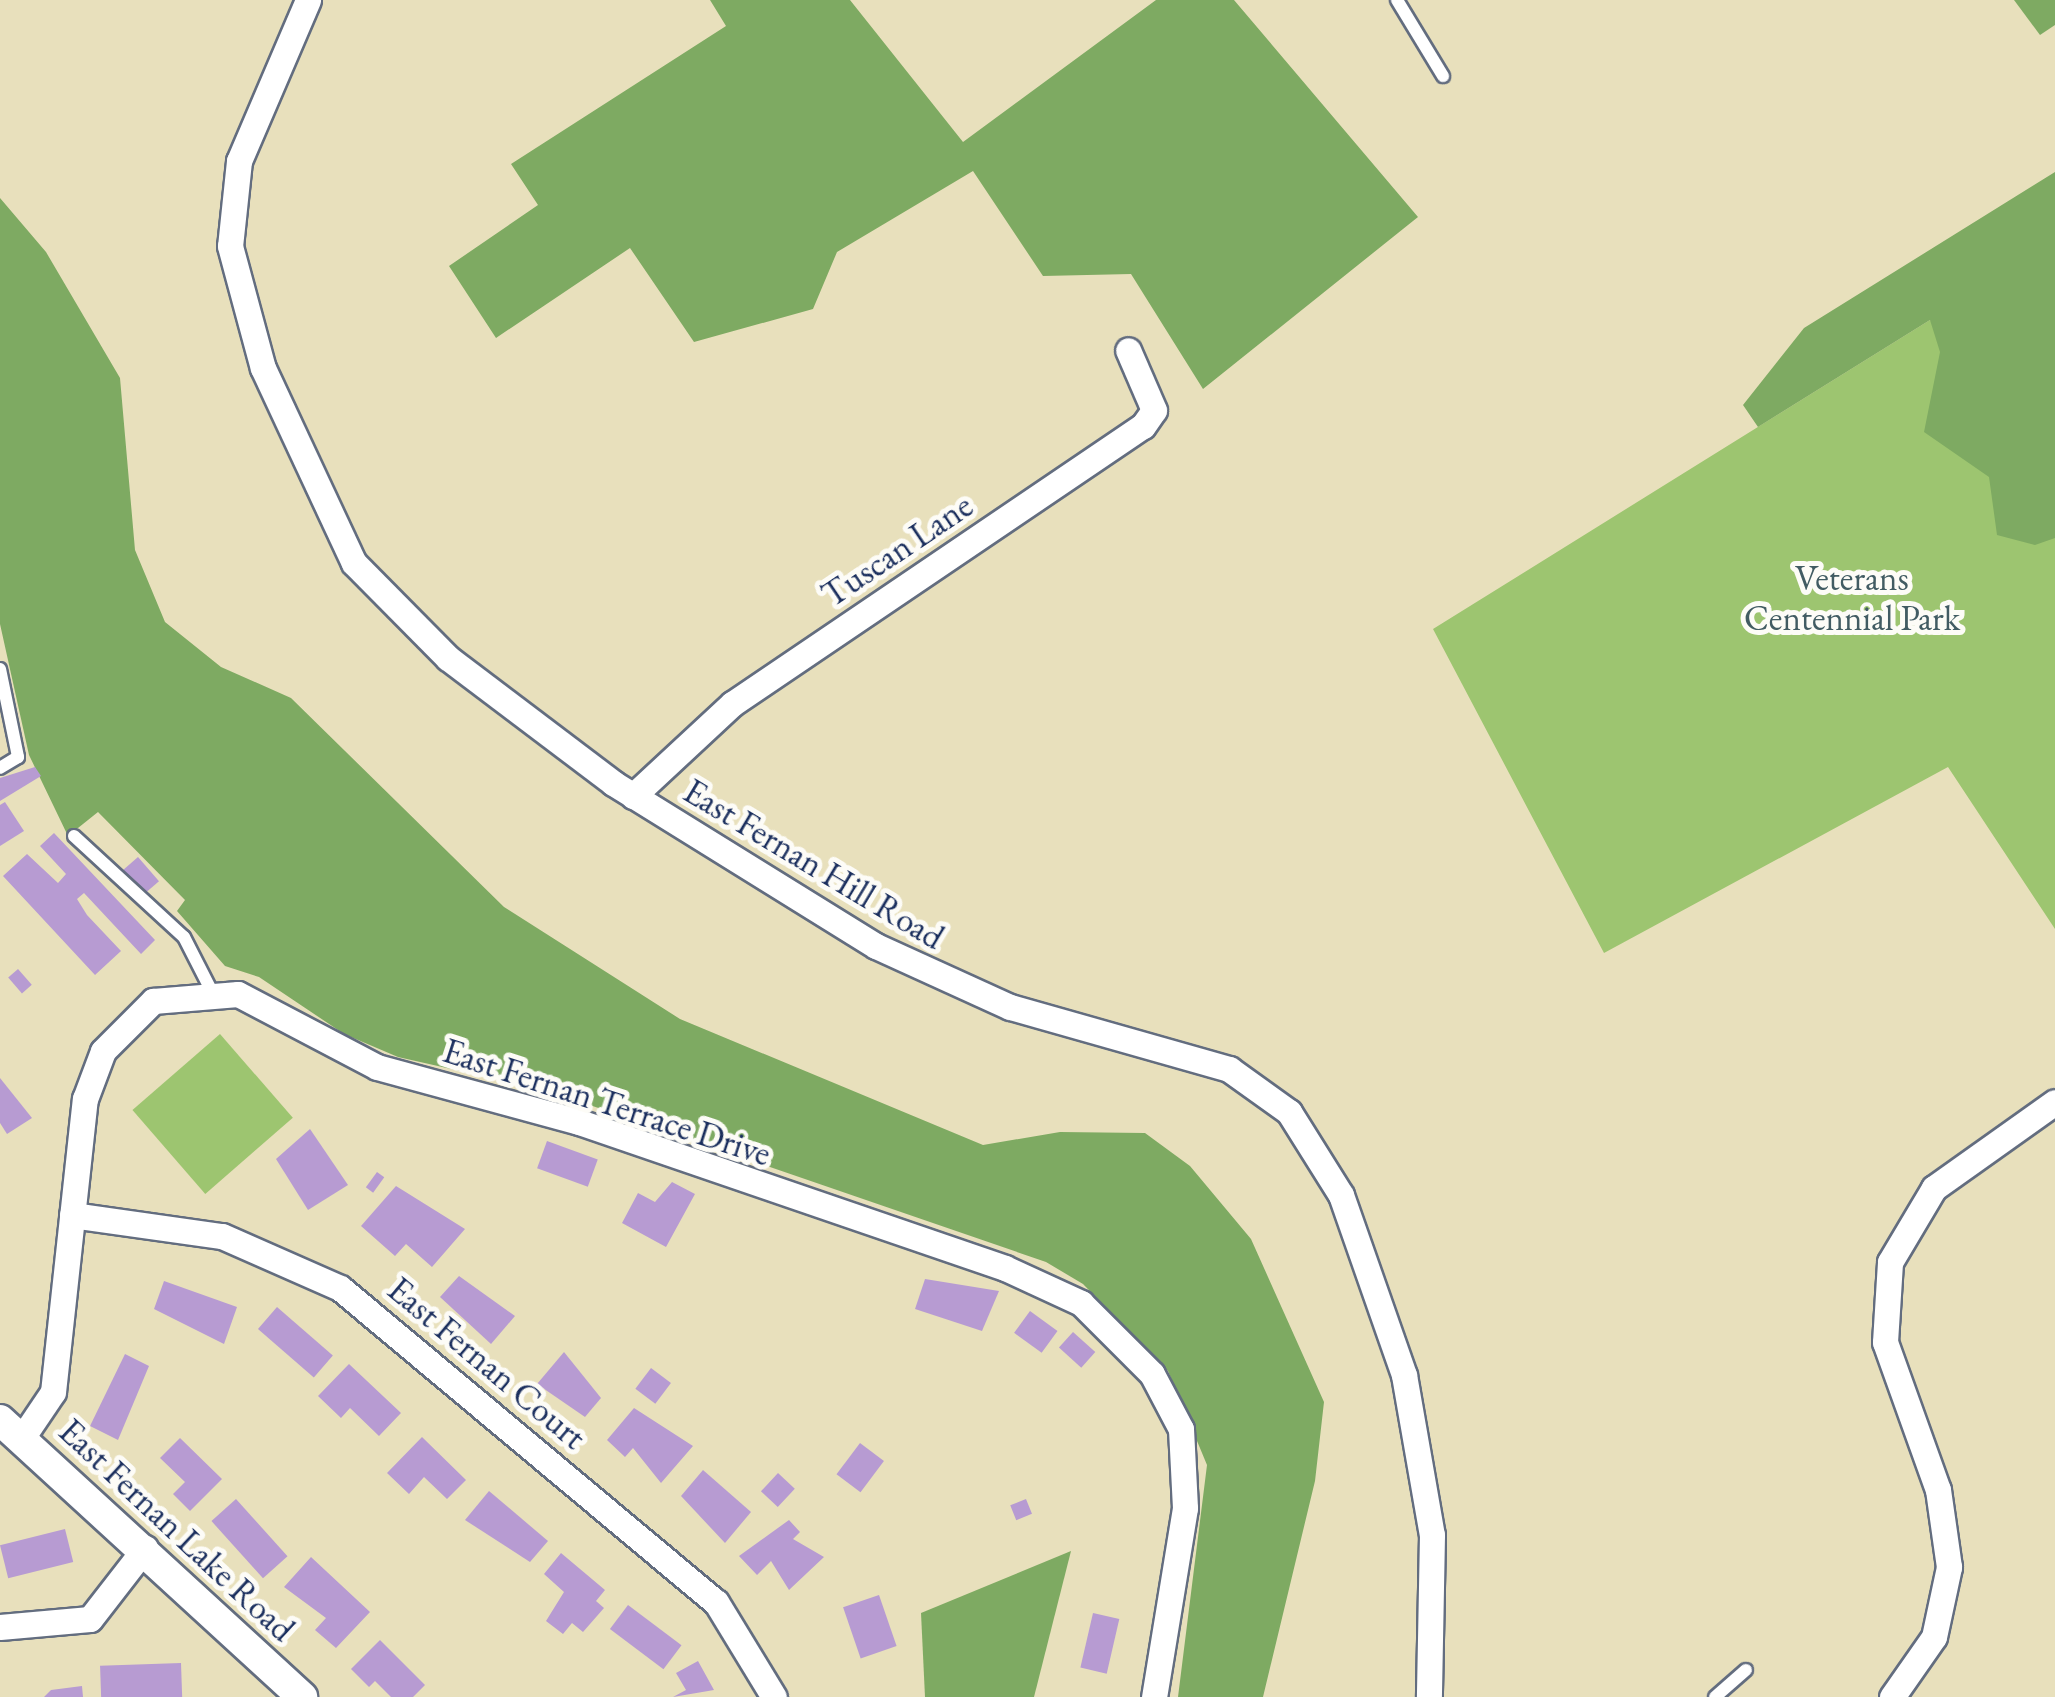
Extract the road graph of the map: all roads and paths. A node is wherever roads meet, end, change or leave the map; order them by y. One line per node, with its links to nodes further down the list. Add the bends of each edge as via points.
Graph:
1 (308, 0): 7 (street, East Fernan Hill Road, via 239,161 230,246 302,466 354,563 448,658)
2 (1397, 0): 3 (lane)
3 (1442, 76)
4 (1128, 350): 7 (street, Tuscan Lane, via 1154,410 1143,426 732,704)
5 (0, 670): 6 (lane, via 18,757)
6 (0, 768)
7 (632, 796): 19 (street, East Fernan Hill Road, via 942,980 1229,1068 1289,1112 1340,1195 1404,1375 1432,1535)
8 (74, 836): 9 (lane, via 184,937)
9 (211, 990): 11 (street, East Fernan Terrace Drive, via 142,1007 102,1051 85,1099); 18 (street, East Fernan Terrace Drive, via 250,998 377,1067 579,1122 1005,1268 1080,1303 1152,1374 1181,1430 1185,1508)
10 (2055, 1102): 21 (street, via 1934,1188 1890,1262 1885,1342 1938,1490 1949,1566 1934,1637)
11 (72, 1215): 12 (street, East Fernan Terrace Drive, via 53,1392); 17 (street, East Fernan Court, via 222,1236 340,1288 716,1602)
12 (11, 1429): 13 (street, East Fernan Lake Road)
13 (145, 1548): 14 (street, via 90,1619); 16 (street, East Fernan Lake Road)
14 (0, 1627)
15 (1746, 1670): 20 (lane)
16 (302, 1697)
17 (774, 1697)
18 (1154, 1697)
19 (1429, 1697)
20 (1715, 1697)
21 (1892, 1697)

